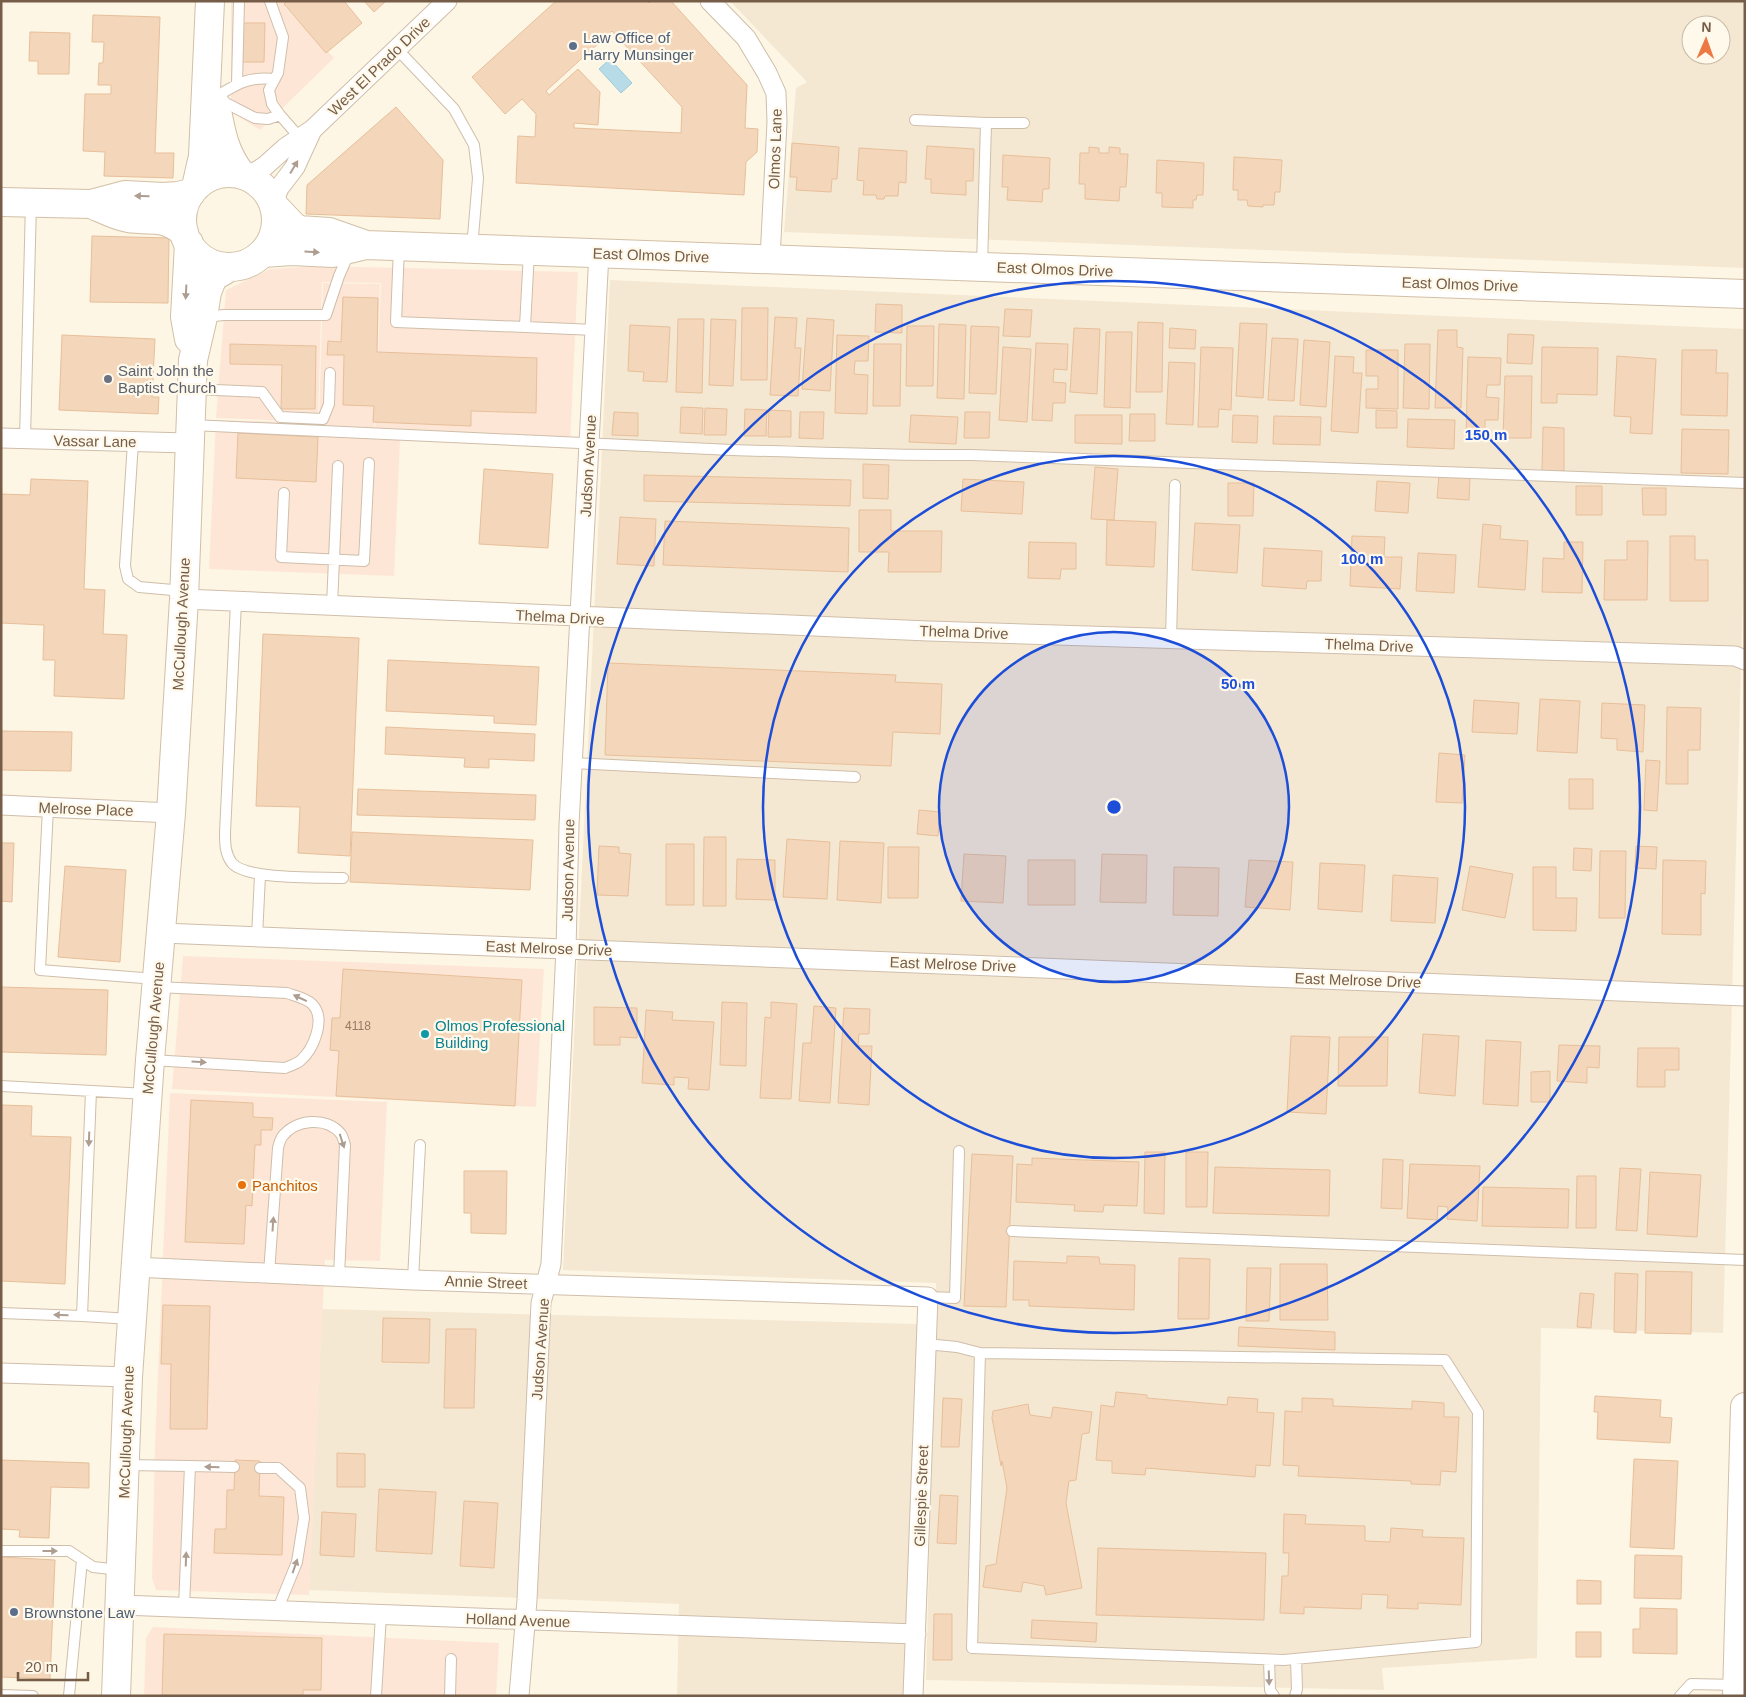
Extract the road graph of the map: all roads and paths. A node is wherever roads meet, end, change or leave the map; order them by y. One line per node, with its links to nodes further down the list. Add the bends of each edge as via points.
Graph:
1 (210, 1): 7 (main road)
2 (239, 1): 9 (lane)
3 (270, 1): 8 (lane, via 283,37)
4 (447, 1): 6 (street, West El Prado Drive)
5 (710, 1): 29 (street, Olmos Lane, via 746,38 776,93)
6 (397, 49): 15 (street, West El Prado Drive); 25 (lane, via 454,109 474,145 478,178)
7 (208, 59): 10 (main road); 17 (main road, via 203,156)
8 (275, 79): 9 (lane, via 260,77); 11 (lane, via 269,90 272,104)
9 (237, 84): 10 (lane)
10 (214, 98): 11 (lane, via 255,118); 16 (main road, via 221,136 230,160)
11 (280, 116): 15 (lane)
12 (915, 120): 13 (lane)
13 (986, 123): 14 (lane); 31 (lane)
14 (1024, 123)
15 (306, 134): 16 (street, West El Prado Drive, via 265,166); 21 (street, West El Prado Drive, one-way to 15, via 279,188 295,167)
16 (245, 175): 17 (main road, via 217,174); 21 (main road, via 263,186)
17 (193, 190): 20 (main road, one-way to 20, via 170,196 124,195); 22 (main road, via 182,220)
18 (1, 202): 19 (main road)
19 (31, 203): 20 (main road); 43 (lane)
20 (92, 204): 22 (main road, via 128,218 160,219 174,225)
21 (274, 204): 24 (main road, East Olmos Drive, via 299,230 329,232); 27 (main road, via 275,231)
22 (186, 238): 30 (main road, via 206,261); 36 (main road, McCullough Avenue, one-way to 36, via 185,317)
23 (399, 246): 24 (main road, East Olmos Drive); 25 (main road, East Olmos Drive); 34 (lane, via 396,322)
24 (358, 247): 27 (main road, East Olmos Drive, one-way to 24, via 333,253); 33 (lane, via 339,276 326,315)
25 (472, 249): 26 (main road, East Olmos Drive)
26 (529, 251): 28 (main road, East Olmos Drive); 34 (lane)
27 (263, 253): 30 (main road, via 242,265)
28 (599, 253): 29 (main road, East Olmos Drive); 35 (street, Judson Avenue)
29 (770, 260): 31 (main road, East Olmos Drive)
30 (230, 267): 33 (main road, McCullough Avenue, via 213,277)
31 (982, 267): 32 (main road, East Olmos Drive)
32 (1745, 294)
33 (203, 317): 36 (main road, McCullough Avenue)
34 (525, 327): 35 (lane)
35 (595, 330): 45 (street, Judson Avenue)
36 (193, 360): 38 (main road, McCullough Avenue)
37 (330, 373): 39 (lane, via 329,404 323,419)
38 (191, 389): 39 (lane, via 262,392 280,417); 41 (main road, McCullough Avenue)
39 (316, 418): 40 (lane)
40 (316, 430): 41 (lane); 45 (lane)
41 (189, 434): 44 (street, Vassar Lane); 52 (main road, McCullough Avenue)
42 (1, 438): 43 (street, Vassar Lane)
43 (25, 439): 44 (street, Vassar Lane)
44 (133, 442): 52 (lane, via 125,566 128,579 139,587)
45 (589, 445): 48 (lane, via 908,456 971,454); 55 (street, Judson Avenue)
46 (369, 463): 51 (lane, via 364,561)
47 (338, 466): 51 (lane)
48 (1745, 483)
49 (1175, 485): 56 (lane)
50 (284, 493): 51 (lane, via 280,556)
51 (334, 560): 54 (lane)
52 (184, 595): 53 (street, Thelma Drive); 62 (main road, McCullough Avenue)
53 (236, 602): 54 (street, Thelma Drive); 63 (lane, via 225,848 232,862 243,871)
54 (332, 606): 55 (street, Thelma Drive)
55 (581, 618): 56 (street, Thelma Drive); 58 (street, Judson Avenue)
56 (1171, 639): 57 (street, Thelma Drive, via 1735,656)
57 (1745, 660)
58 (572, 763): 59 (lane); 67 (street, Judson Avenue)
59 (855, 777)
60 (1, 805): 61 (street, Melrose Place)
61 (48, 808): 62 (street, Melrose Place); 68 (lane, via 40,970)
62 (171, 813): 65 (main road, McCullough Avenue)
63 (260, 875): 64 (lane); 66 (lane)
64 (342, 878)
65 (162, 933): 66 (street, East Melrose Drive); 68 (main road, McCullough Avenue)
66 (257, 937): 67 (street, East Melrose Drive)
67 (566, 949): 69 (street, East Melrose Drive); 82 (street, Judson Avenue, via 552,1264)
68 (156, 983): 70 (main road, McCullough Avenue); 70 (lane, one-way to 68, via 286,1068 299,1062 312,1046 318,1029 313,1005 287,993)
69 (1745, 996)
70 (150, 1060): 73 (main road, McCullough Avenue)
71 (1, 1086): 72 (lane)
72 (91, 1091): 73 (lane); 85 (lane, one-way to 85)
73 (147, 1094): 78 (main road, McCullough Avenue)
74 (420, 1145): 81 (lane)
75 (959, 1150): 83 (lane, via 955,1298)
76 (1012, 1231): 77 (lane)
77 (1745, 1260)
78 (134, 1267): 79 (street, Annie Street); 86 (main road, McCullough Avenue)
79 (270, 1273): 80 (street, Annie Street); 80 (lane, one-way to 80, via 278,1148 290,1129 311,1121 334,1128 342,1135 345,1145)
80 (339, 1276): 81 (street, Annie Street)
81 (413, 1280): 82 (street, Annie Street)
82 (546, 1284): 83 (street, Annie Street); 103 (street, Judson Avenue, via 540,1303)
83 (928, 1297): 87 (street, Gillespie Street)
84 (1, 1313): 85 (lane, one-way to 84)
85 (82, 1316): 86 (lane)
86 (131, 1319): 90 (main road, McCullough Avenue)
87 (926, 1344): 88 (lane); 104 (street, Gillespie Street)
88 (980, 1352): 106 (lane, via 1445,1360 1478,1412 1476,1642); 107 (lane, via 972,1648)
89 (1, 1373): 90 (street)
90 (128, 1377): 92 (main road, McCullough Avenue)
91 (1745, 1408): 108 (main road)
92 (125, 1465): 93 (lane); 98 (main road, McCullough Avenue)
93 (190, 1466): 94 (lane, one-way to 93); 100 (lane, one-way to 93)
94 (234, 1467)
95 (260, 1468): 101 (lane, one-way to 95, via 297,1562 304,1518 300,1488 278,1468)
96 (1, 1551): 97 (lane, one-way to 97, via 69,1551)
97 (82, 1560): 98 (lane, via 93,1567); 111 (lane)
98 (122, 1570): 99 (main road, McCullough Avenue)
99 (121, 1605): 100 (street, Holland Avenue); 112 (main road, McCullough Avenue)
100 (184, 1607): 101 (street, Holland Avenue)
101 (277, 1611): 102 (street, Holland Avenue)
102 (381, 1615): 103 (street, Holland Avenue); 113 (lane)
103 (524, 1620): 104 (street, Holland Avenue); 115 (street, Judson Avenue)
104 (916, 1634): 116 (street, Gillespie Street)
105 (451, 1659): 114 (lane)
106 (1296, 1659): 107 (lane); 118 (lane)
107 (1269, 1660): 117 (lane, one-way to 117, via 1270,1690)
108 (1737, 1690): 119 (lane, via 1691,1684)
109 (1, 1694): 110 (lane)
110 (33, 1696)
111 (70, 1696)
112 (116, 1696)
113 (376, 1696)
114 (450, 1696)
115 (519, 1696)
116 (913, 1696)
117 (1274, 1696)
118 (1295, 1696)
119 (1680, 1696)

